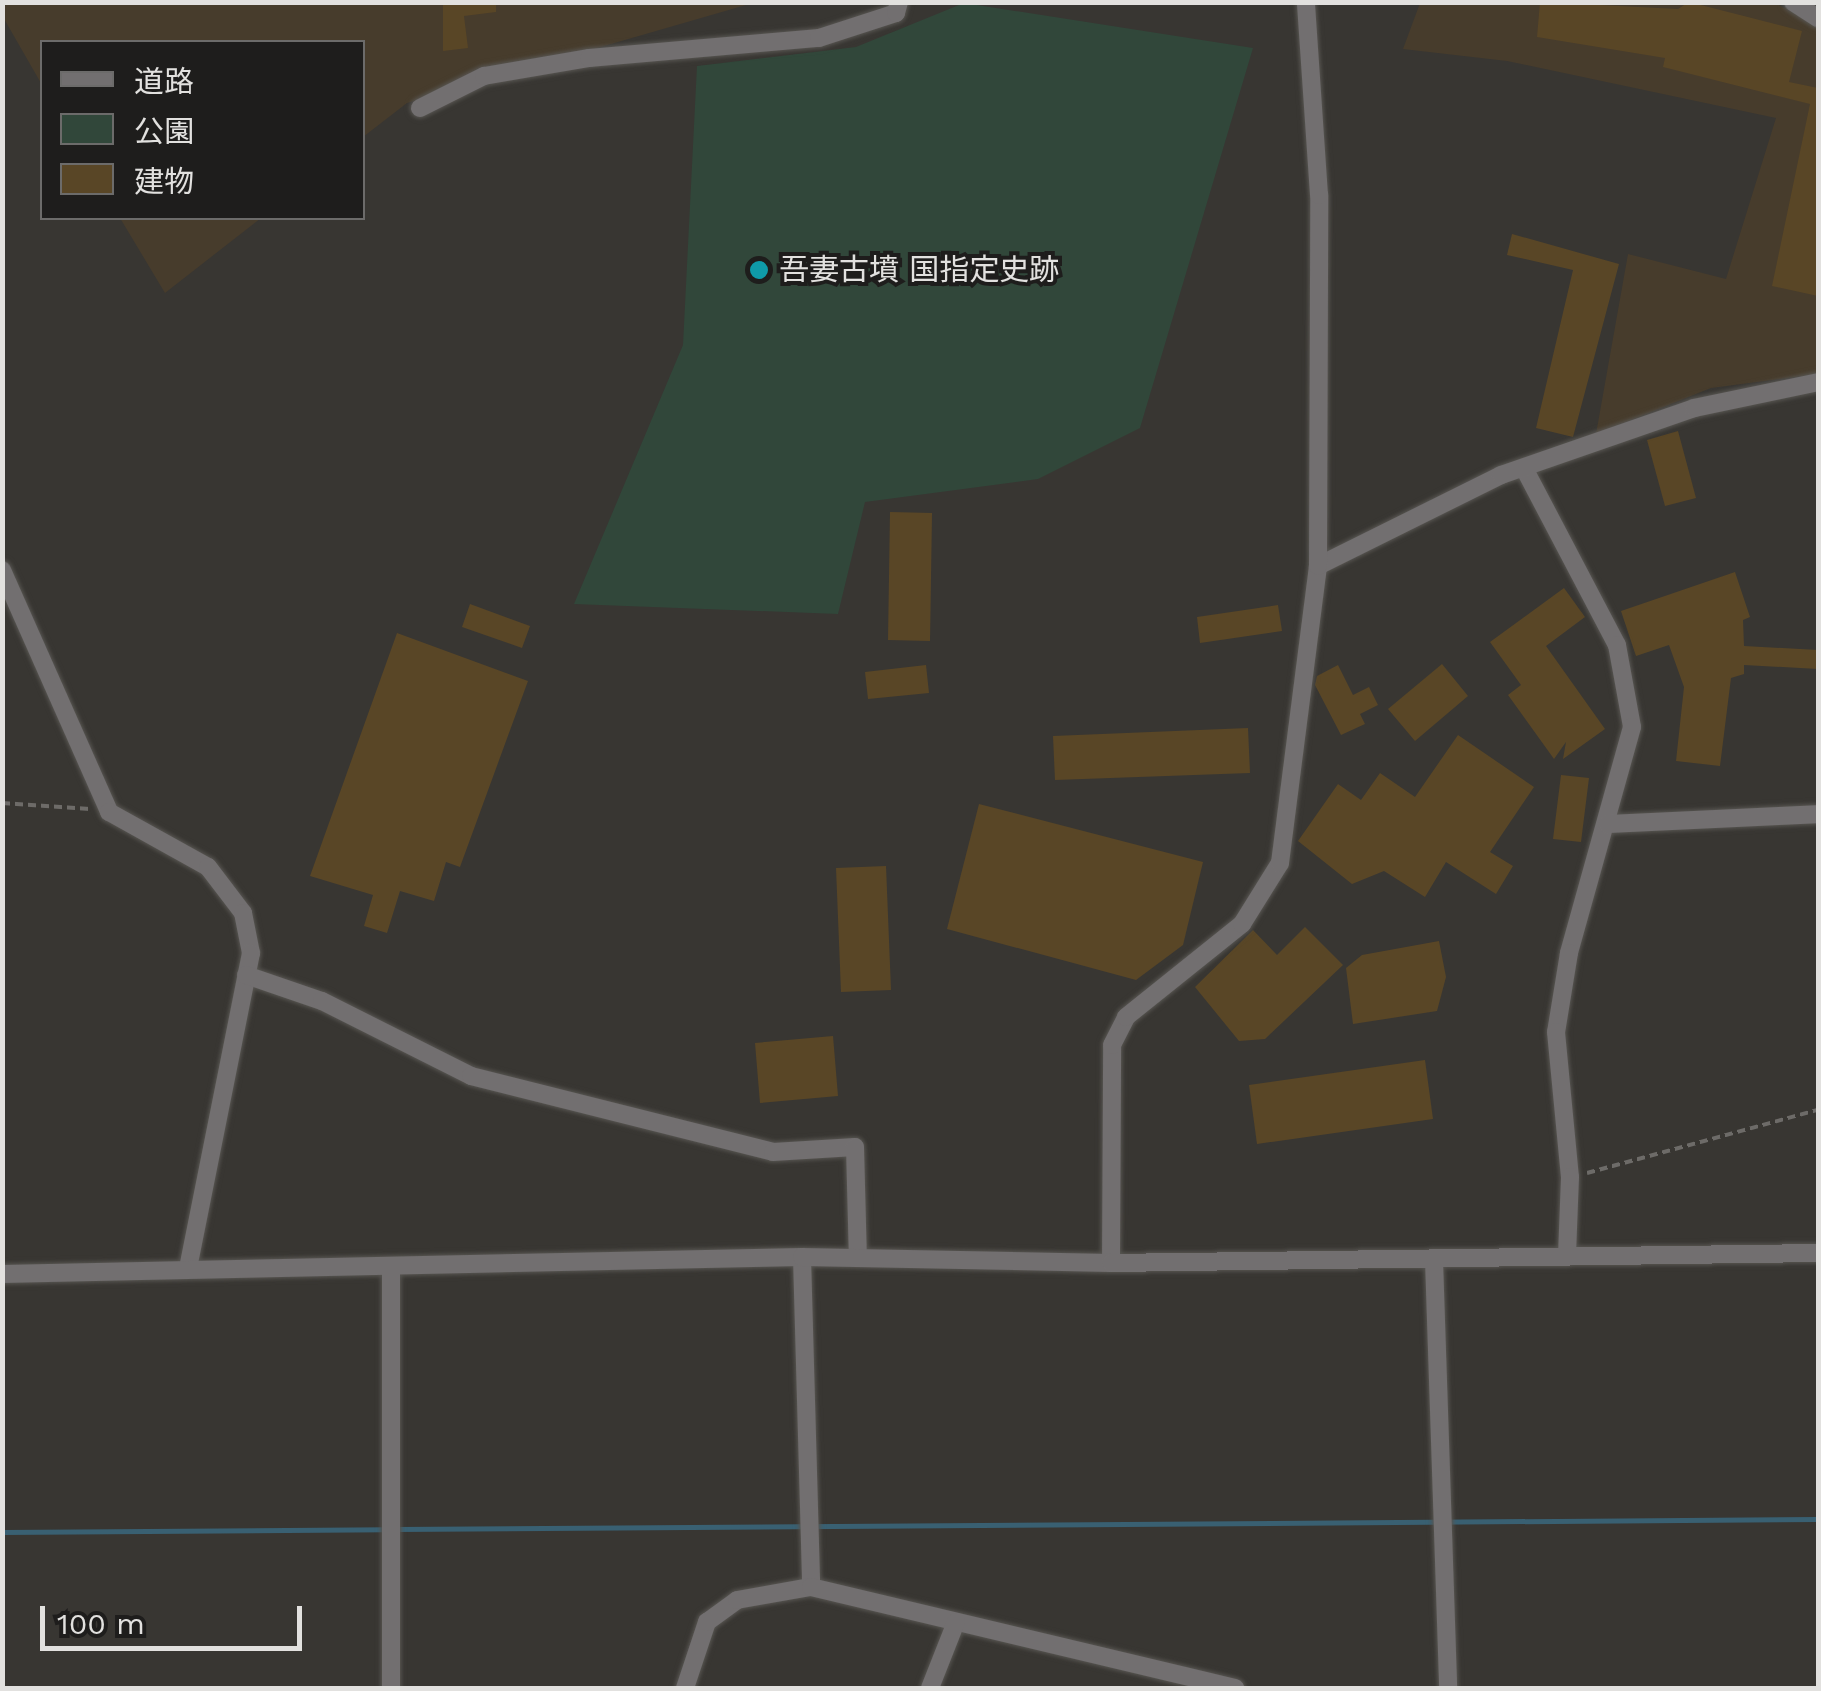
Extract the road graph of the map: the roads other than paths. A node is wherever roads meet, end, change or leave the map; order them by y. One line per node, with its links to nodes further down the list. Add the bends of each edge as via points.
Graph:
1 (898, 2): 5 (street, via 896,13 820,38 484,76)
2 (1306, 2): 8 (street, via 1319,195)
3 (1792, 2): 4 (street)
4 (1818, 18)
5 (420, 108)
6 (1818, 382): 7 (street, via 1694,408)
7 (1525, 470): 8 (street, via 1448,497); 11 (street, via 1617,644 1632,727)
8 (1318, 566): 18 (street, via 1280,864 1242,924 1126,1017 1112,1045)
9 (2, 570): 12 (street, via 109,812 225,882 243,913 251,953)
10 (1818, 814): 11 (street)
11 (1607, 824): 14 (street, via 1569,953 1556,1032 1570,1178)
12 (246, 975): 16 (street, via 322,1001 470,1076 773,1152 854,1148); 20 (street)
13 (1818, 1254): 14 (street)
14 (1567, 1256): 17 (street)
15 (802, 1257): 16 (street); 19 (street); 22 (street)
16 (858, 1258): 18 (street)
17 (1434, 1260): 18 (street); 28 (street)
18 (1111, 1262)
19 (391, 1267): 20 (street); 25 (street)
20 (188, 1268): 21 (street)
21 (2, 1274)
22 (811, 1587): 23 (street); 24 (street, via 737,1600 707,1622)
23 (956, 1622): 26 (street); 27 (street)
24 (679, 1685)
25 (391, 1688)
26 (930, 1688)
27 (1236, 1688)
28 (1448, 1688)

